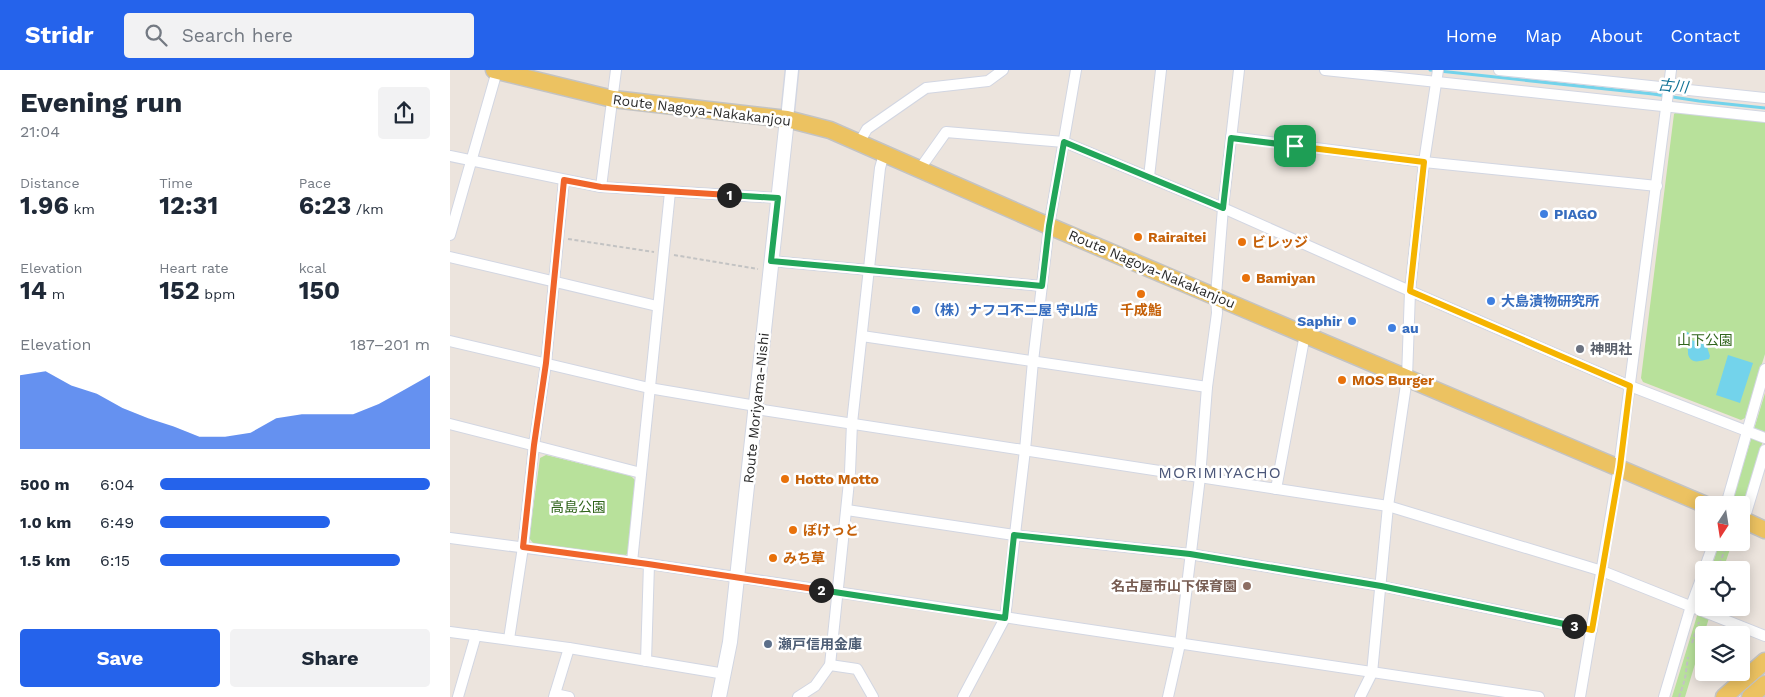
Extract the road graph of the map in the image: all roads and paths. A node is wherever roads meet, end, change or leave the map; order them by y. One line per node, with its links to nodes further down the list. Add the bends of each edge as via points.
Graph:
1 (496, 70): 14 (main road, Route Nagoya-Nakakanjou); 23 (street)
2 (616, 70): 14 (street)
3 (792, 70): 17 (street)
4 (1004, 70): 20 (street, via 988,81 926,88 867,129)
5 (1076, 70): 19 (street)
6 (1161, 70): 26 (street)
7 (1239, 70): 18 (street)
8 (1325, 70): 11 (street)
9 (1499, 70): 12 (street)
10 (1671, 70): 12 (street)
11 (1437, 77): 15 (street); 24 (street)
12 (1668, 89): 13 (street); 15 (street)
13 (1765, 98)
14 (613, 99): 17 (main road, Route Nagoya-Nakakanjou); 29 (street)
15 (1666, 105): 16 (street); 28 (street)
16 (1765, 117)
17 (786, 119): 20 (main road, Route Nagoya-Nakakanjou, via 830,130); 31 (main road, Route Moriyama-Nishi)
18 (1231, 138): 24 (street); 32 (street)
19 (1064, 142): 25 (street, via 946,132); 26 (street); 33 (street)
20 (859, 144): 21 (main road, Route Nagoya-Nakakanjou)
21 (884, 154): 25 (main road, Route Nagoya-Nakakanjou); 37 (street)
22 (450, 156): 23 (street)
23 (472, 161): 27 (street); 34 (street)
24 (1424, 162): 28 (street); 40 (street)
25 (919, 170): 33 (main road, Route Nagoya-Nakakanjou)
26 (1149, 177): 32 (street)
27 (564, 180): 29 (street); 38 (street)
28 (1657, 186): 50 (street)
29 (601, 187): 30 (street)
30 (670, 192): 31 (street); 42 (street)
31 (778, 198): 36 (main road, Route Moriyama-Nishi)
32 (1223, 208): 40 (street); 41 (street)
33 (1049, 226): 39 (street); 41 (main road, Route Nagoya-Nakakanjou)
34 (450, 235)
35 (450, 257): 38 (street)
36 (771, 261): 37 (street); 53 (main road, Route Moriyama-Nishi)
37 (869, 270): 39 (street); 44 (street)
38 (554, 282): 42 (street); 47 (street)
39 (1042, 286): 46 (street)
40 (1410, 291): 49 (street); 50 (street)
41 (1216, 295): 43 (main road, Route Nagoya-Nakakanjou); 51 (street, via 1217,313)
42 (657, 306): 52 (street)
43 (1305, 334): 49 (main road, Route Nagoya-Nakakanjou); 64 (street)
44 (862, 336): 46 (street); 54 (street)
45 (450, 341): 47 (street)
46 (1033, 361): 51 (street); 59 (street)
47 (546, 363): 52 (street); 58 (street)
48 (1765, 368): 56 (street)
49 (1407, 378): 61 (main road, Route Nagoya-Nakakanjou); 68 (street)
50 (1630, 386): 56 (street); 61 (street)
51 (1207, 387): 63 (street)
52 (650, 388): 53 (street); 62 (street)
53 (756, 408): 54 (street); 79 (main road, Route Moriyama-Nishi)
54 (852, 423): 59 (street); 69 (street)
55 (450, 424): 58 (street)
56 (1746, 431): 57 (street); 65 (street)
57 (1765, 438)
58 (534, 445): 62 (street); 74 (street)
59 (1025, 450): 63 (street); 72 (street)
60 (1765, 450): 66 (street)
61 (1620, 467): 67 (main road, Route Nagoya-Nakakanjou); 78 (street)
62 (641, 473): 76 (street)
63 (1200, 477): 64 (street); 75 (street)
64 (1276, 489): 68 (street)
65 (1728, 496)
66 (1750, 496)
67 (1695, 500)
68 (1388, 506): 78 (street); 80 (street)
69 (846, 510): 72 (street); 81 (street)
70 (1750, 523): 71 (main road)
71 (1765, 530)
72 (1014, 535): 75 (street); 87 (street)
73 (450, 538): 74 (street)
74 (523, 547): 76 (street); 92 (street)
75 (1190, 554): 80 (street); 93 (street)
76 (632, 562): 77 (street)
77 (648, 564): 79 (street); 97 (street)
78 (1602, 571): 83 (street); 88 (street)
79 (738, 578): 81 (street); 101 (main road, Route Moriyama-Nishi)
80 (1381, 586): 88 (street); 100 (street)
81 (838, 593): 87 (street); 99 (street)
82 (1695, 597): 83 (street)
83 (1692, 606): 84 (street); 114 (street)
84 (1695, 607)
85 (1701, 616): 95 (path)
86 (1715, 616): 91 (street)
87 (1005, 618): 93 (street); 109 (street)
88 (1592, 630): 113 (street)
89 (450, 632): 90 (street)
90 (476, 635): 92 (street); 104 (street)
91 (1765, 636)
92 (509, 639): 94 (street)
93 (1180, 644): 100 (street); 110 (street)
94 (569, 648): 97 (street); 103 (street)
95 (1690, 648)
96 (1688, 656): 115 (path)
97 (646, 661): 101 (street)
98 (1765, 661): 116 (main road)
99 (830, 665): 107 (street, via 815,686); 108 (street, via 857,669)
100 (1372, 673): 111 (street); 112 (street)
101 (725, 674): 106 (main road, Route Moriyama-Nishi)
102 (1765, 684): 117 (main road)
103 (555, 695): 105 (street)
104 (458, 697)
105 (570, 697)
106 (719, 697)
107 (798, 697)
108 (873, 697)
109 (963, 697)
110 (1168, 697)
111 (1360, 697)
112 (1539, 697)
113 (1580, 697)
114 (1664, 697)
115 (1679, 697)
116 (1724, 697)
117 (1750, 697)

